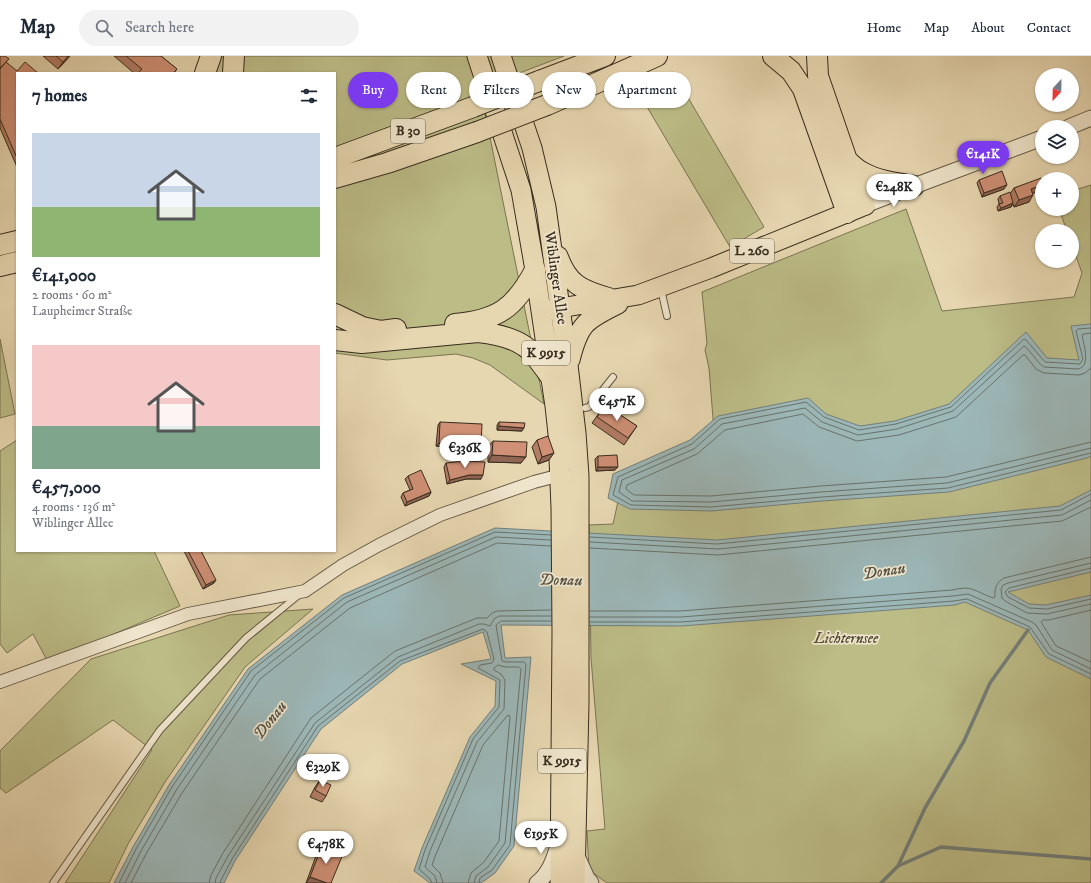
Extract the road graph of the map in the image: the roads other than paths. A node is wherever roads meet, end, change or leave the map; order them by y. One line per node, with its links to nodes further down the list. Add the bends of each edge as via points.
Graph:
1 (211, 56): 9 (highway)
2 (234, 56): 10 (highway)
3 (477, 56): 24 (main road, Wiblinger Allee, via 521,190)
4 (501, 56): 21 (main road, Wiblinger Allee / L 260, via 532,148)
5 (605, 56): 14 (highway, B 30, bridge)
6 (657, 56): 16 (highway, B 30, bridge, via 547,105)
7 (773, 56): 20 (highway, via 790,71 803,89)
8 (817, 56): 15 (highway, via 818,76)
9 (205, 72)
10 (233, 72)
11 (1091, 118): 12 (street)
12 (1079, 123)
13 (1035, 141): 18 (street)
14 (338, 156)
15 (847, 160): 18 (highway, via 860,172 875,178); 20 (highway)
16 (387, 162): 17 (highway, B 30); 19 (highway)
17 (336, 178)
18 (914, 186): 20 (street)
19 (336, 192)
20 (856, 209): 25 (main road, L 260)
21 (551, 238): 27 (main road, L 260, via 560,263 574,283 585,290); 28 (main road, Wiblinger Allee / K 9915)
22 (16, 241): 23 (highway)
23 (0, 245)
24 (535, 270): 29 (main road, Wiblinger Allee / K 9915); 30 (highway, via 520,296 504,311 487,318 381,331 362,327)
25 (660, 287): 26 (main road, L 260); 31 (lane)
26 (638, 295): 27 (main road, L 260); 33 (main road, via 597,314 587,322 579,331)
27 (613, 298): 28 (main road)
28 (560, 308): 29 (main road); 33 (main road, Wiblinger Allee / K 9915)
29 (540, 312): 35 (main road, Wiblinger Allee / K 9915)
30 (336, 314)
31 (668, 316)
32 (336, 340): 35 (highway, via 362,343 478,332 501,335 535,355)
33 (568, 366): 38 (main road, Wiblinger Allee / K 9915)
34 (613, 377): 36 (lane, via 589,407)
35 (551, 385): 37 (main road, K 9915, via 558,434)
36 (585, 408)
37 (559, 476): 38 (street); 39 (main road, K 9915); 40 (street, via 534,482 440,515 373,548)
38 (579, 476): 39 (main road, Wiblinger Allee / K 9915)
39 (570, 508): 41 (main road, K 9915)
40 (304, 591): 42 (street, via 188,614); 45 (lane, via 246,638 160,730)
41 (571, 631): 43 (main road, K 9915); 44 (main road, K 9915, via 579,703)
42 (0, 682)
43 (560, 839): 46 (street, via 553,861); 47 (main road, K 9915)
44 (576, 853): 48 (main road, K 9915); 49 (street)
45 (53, 883)
46 (538, 883)
47 (560, 883)
48 (575, 883)
49 (591, 883)

